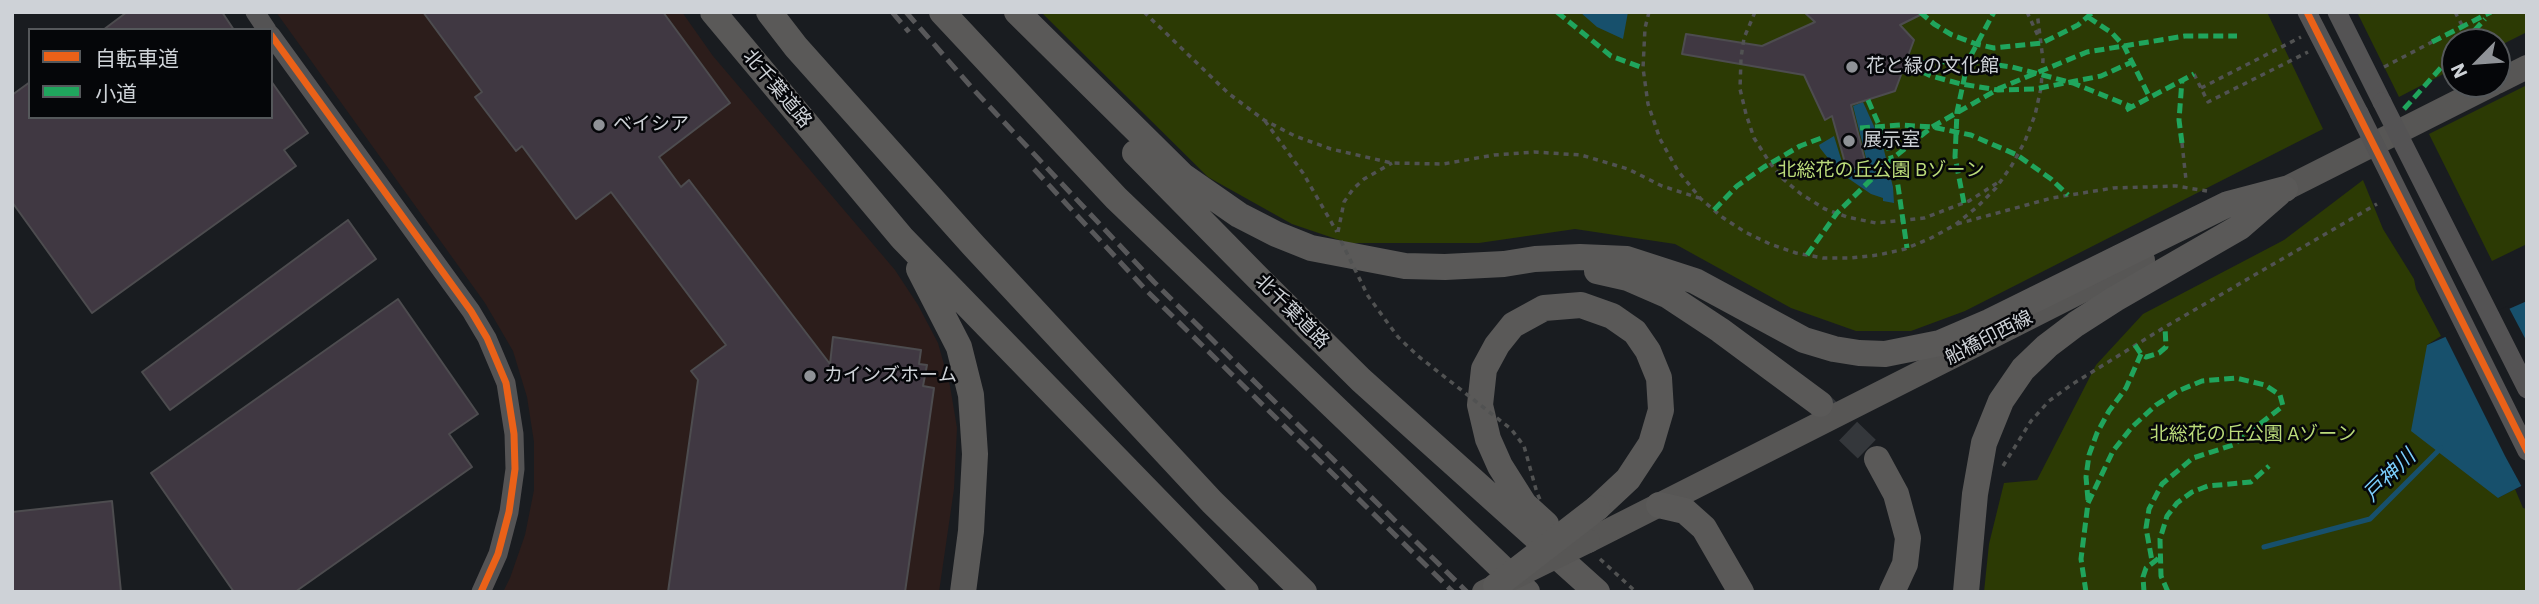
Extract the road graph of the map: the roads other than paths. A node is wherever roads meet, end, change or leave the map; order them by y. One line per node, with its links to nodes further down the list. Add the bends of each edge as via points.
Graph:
1 (255, 12): 9 (street)
2 (713, 12): 15 (highway, 北千葉道路)
3 (769, 12): 28 (highway, via 973,245 1212,502)
4 (942, 12): 29 (highway, 北千葉道路, via 1116,198)
5 (1006, 12): 30 (highway, 北千葉道路, via 1141,159 1361,380)
6 (1017, 12): 16 (highway, via 1184,176 1239,215 1311,248 1405,266)
7 (2307, 12): 19 (street, bridge)
8 (2337, 12): 17 (street, bridge)
9 (266, 28)
10 (273, 38): 24 (street, via 471,311 506,383 515,469 498,554)
11 (2527, 67): 12 (main road, 船橋印西線)
12 (2511, 75)
13 (2465, 98): 14 (main road, 船橋印西線)
14 (2285, 188): 16 (highway, via 2228,204 1940,343 1885,354 1834,349 1804,340 1695,281 1627,259 1580,257); 21 (main road, 船橋印西線); 34 (highway, via 2240,227 2077,324 2023,369 2001,401 1984,443)
15 (902, 238): 22 (highway, 北千葉道路); 25 (highway, via 959,347 971,395 975,454)
16 (1504, 264): 18 (highway, via 1554,265 1629,278 1667,295)
17 (2527, 389)
18 (1820, 404)
19 (2527, 451)
20 (1877, 460): 33 (highway, via 1896,494 1908,538 1905,564)
21 (1659, 505): 23 (main road, 船橋印西線, bridge); 32 (highway, via 1685,511 1704,528)
22 (1182, 526): 26 (highway); 27 (highway, 北千葉道路)
23 (1490, 589): 31 (highway, bridge, via 1597,508 1628,479 1651,444 1661,410 1659,378 1648,351 1635,332 1612,316 1581,305 1544,308 1513,325 1484,369 1480,405 1488,439 1524,504)
24 (481, 592)
25 (963, 592)
26 (1235, 592)
27 (1246, 592)
28 (1304, 592)
29 (1527, 592)
30 (1597, 592)
31 (1618, 592)
32 (1741, 592)
33 (1892, 592)
34 (1966, 592)

